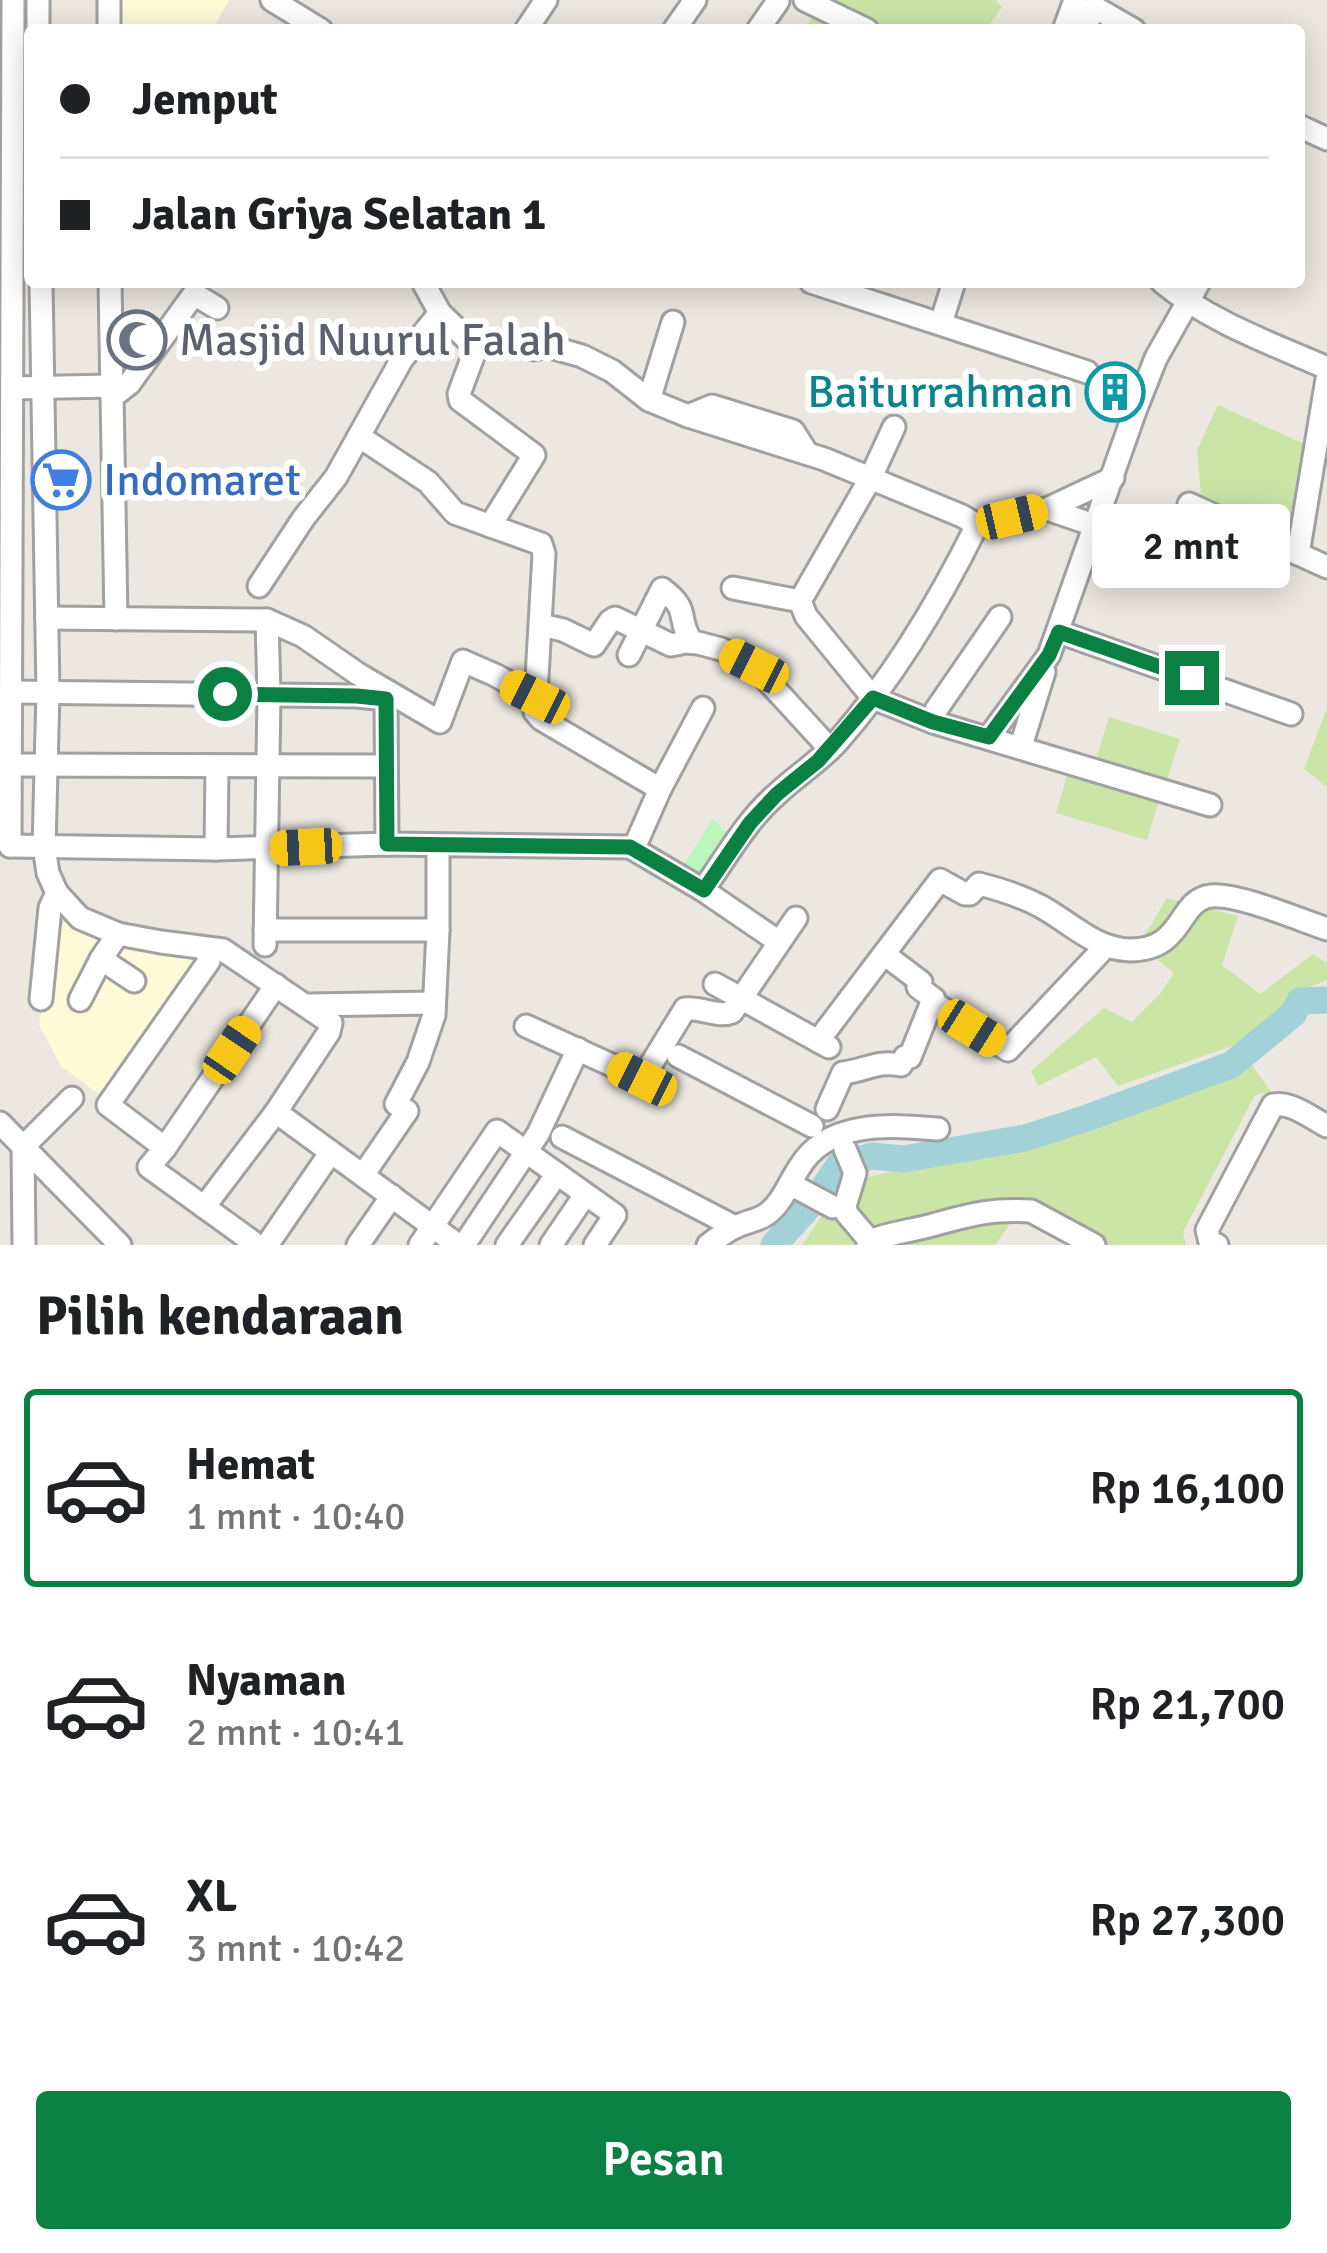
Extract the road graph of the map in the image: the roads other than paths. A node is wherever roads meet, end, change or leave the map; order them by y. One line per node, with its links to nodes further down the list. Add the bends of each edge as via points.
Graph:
1 (272, 0): 5 (street)
2 (801, 0): 4 (street); 6 (street)
3 (9, 1): 9 (street)
4 (776, 1)
5 (311, 24)
6 (854, 24)
7 (1087, 24): 8 (street, via 1094,7)
8 (1124, 24)
9 (14, 159): 28 (street)
10 (41, 288): 27 (street)
11 (110, 288): 29 (street)
12 (198, 288): 19 (street); 29 (street, via 129,385)
13 (426, 288): 20 (street)
14 (828, 288): 22 (street)
15 (952, 288): 22 (street)
16 (1169, 288): 18 (street)
17 (1196, 288): 18 (street)
18 (1187, 303): 24 (street); 33 (street, via 1156,358)
19 (217, 308)
20 (440, 314): 32 (street, via 402,359); 38 (street, via 476,348 460,400 534,455)
21 (674, 322): 30 (street)
22 (941, 323): 25 (street)
23 (522, 346): 30 (street, via 582,356)
24 (1327, 368)
25 (1087, 372)
26 (1327, 379): 41 (street)
27 (43, 387): 28 (street); 29 (street); 47 (street)
28 (12, 388): 40 (street)
29 (112, 392): 48 (street)
30 (649, 400): 34 (street)
31 (895, 427): 34 (street)
32 (360, 437): 38 (street, via 428,482 455,513); 43 (street)
33 (1113, 478): 36 (street); 39 (street)
34 (870, 479): 37 (street); 45 (street)
35 (1189, 505): 41 (street)
36 (1047, 509): 37 (street); 39 (street)
37 (976, 525): 60 (street, via 942,596)
38 (490, 526): 50 (street, via 544,549)
39 (1096, 526): 52 (street)
40 (6, 546): 56 (street)
41 (1298, 554): 42 (street)
42 (1327, 567)
43 (259, 586)
44 (734, 588): 45 (street)
45 (800, 602): 60 (street)
46 (1000, 616): 63 (street)
47 (46, 618): 48 (street); 57 (street)
48 (116, 619): 49 (street)
49 (267, 620): 58 (street); 59 (street, via 440,722 463,661)
50 (541, 625): 51 (street, via 594,645 612,619); 59 (street)
51 (640, 631): 53 (street, via 671,645); 53 (street, via 662,589 683,610); 55 (street)
52 (1059, 632): 54 (street); 62 (street)
53 (691, 641): 66 (street, via 754,666)
54 (1049, 655): 64 (street); 65 (street)
55 (629, 656)
56 (11, 692): 57 (street); 67 (street)
57 (48, 692): 58 (street); 68 (street)
58 (269, 694): 70 (street); 71 (street, via 386,699)
59 (535, 697): 72 (street, via 541,719)
60 (873, 698): 63 (street); 66 (street)
61 (703, 708): 72 (street)
62 (1291, 714)
63 (933, 722): 64 (street)
64 (989, 737): 65 (street)
65 (1021, 746): 73 (street)
66 (830, 749): 81 (street, via 750,823)
67 (11, 765): 68 (street); 80 (street)
68 (46, 766): 69 (street); 76 (street)
69 (217, 766): 70 (street); 78 (street)
70 (268, 766): 71 (street); 79 (street)
71 (386, 766): 74 (street)
72 (660, 790): 77 (street)
73 (1210, 805)
74 (387, 844): 75 (street); 79 (street)
75 (438, 846): 77 (street); 85 (street)
76 (44, 847): 78 (street); 80 (street); 82 (street)
77 (634, 848): 81 (street)
78 (217, 849): 79 (street)
79 (266, 849): 85 (street, via 265,937)
80 (5, 851)
81 (704, 890): 87 (street)
82 (57, 893): 86 (street, via 80,918); 95 (street)
83 (796, 918): 87 (street)
84 (1327, 929): 88 (street, via 1212,896 1193,905 1166,942)
85 (438, 930): 99 (street)
86 (118, 934): 89 (street); 91 (street)
87 (779, 942): 97 (street)
88 (1106, 946): 90 (street, via 1017,896 979,884 964,894 940,880); 98 (street, via 1008,1050)
89 (206, 949): 94 (street, via 223,950); 113 (street, via 209,961 108,1102)
90 (884, 954): 97 (street, via 824,1044); 98 (street, via 921,982)
91 (101, 959): 92 (street); 96 (street)
92 (134, 982)
93 (715, 984): 97 (street)
94 (276, 985): 100 (street); 113 (street)
95 (41, 999)
96 (80, 1000)
97 (742, 1000): 102 (street, via 727,1015 685,1010 642,1079)
98 (932, 1002): 106 (street, via 910,1057 902,1065 843,1072)
99 (434, 1003): 100 (street); 118 (street, via 397,1104 406,1111)
100 (307, 1004): 105 (street, via 332,1027)
101 (526, 1026): 102 (street)
102 (578, 1048): 116 (street)
103 (678, 1056): 106 (street)
104 (72, 1098): 112 (street)
105 (276, 1112): 115 (street); 122 (street)
106 (820, 1117): 108 (street); 119 (street)
107 (0, 1123): 112 (street)
108 (898, 1126): 110 (street); 119 (street, via 850,1130 822,1146)
109 (1327, 1126): 138 (street, via 1273,1105 1208,1230)
110 (938, 1129)
111 (562, 1137): 124 (street)
112 (23, 1147): 128 (street); 129 (street)
113 (165, 1148): 122 (street, via 150,1169)
114 (845, 1149): 126 (street, via 855,1173 847,1214)
115 (331, 1152): 118 (street); 131 (street)
116 (527, 1152): 117 (street); 125 (street, via 497,1131); 133 (street)
117 (557, 1174): 120 (street); 134 (street)
118 (363, 1175): 121 (street)
119 (795, 1179): 123 (street); 124 (street, via 767,1214)
120 (585, 1195): 135 (street); 136 (street, via 615,1215)
121 (392, 1196): 125 (street); 132 (street)
122 (204, 1207): 130 (street)
123 (833, 1207)
124 (735, 1227): 137 (street)
125 (426, 1236): 133 (street)
126 (880, 1241): 127 (street, via 988,1210 1023,1210)
127 (1090, 1244)
128 (24, 1245)
129 (120, 1245)
130 (257, 1245)
131 (267, 1245)
132 (358, 1245)
133 (461, 1245)
134 (507, 1245)
135 (551, 1245)
136 (596, 1245)
137 (708, 1245)
138 (1217, 1245)

